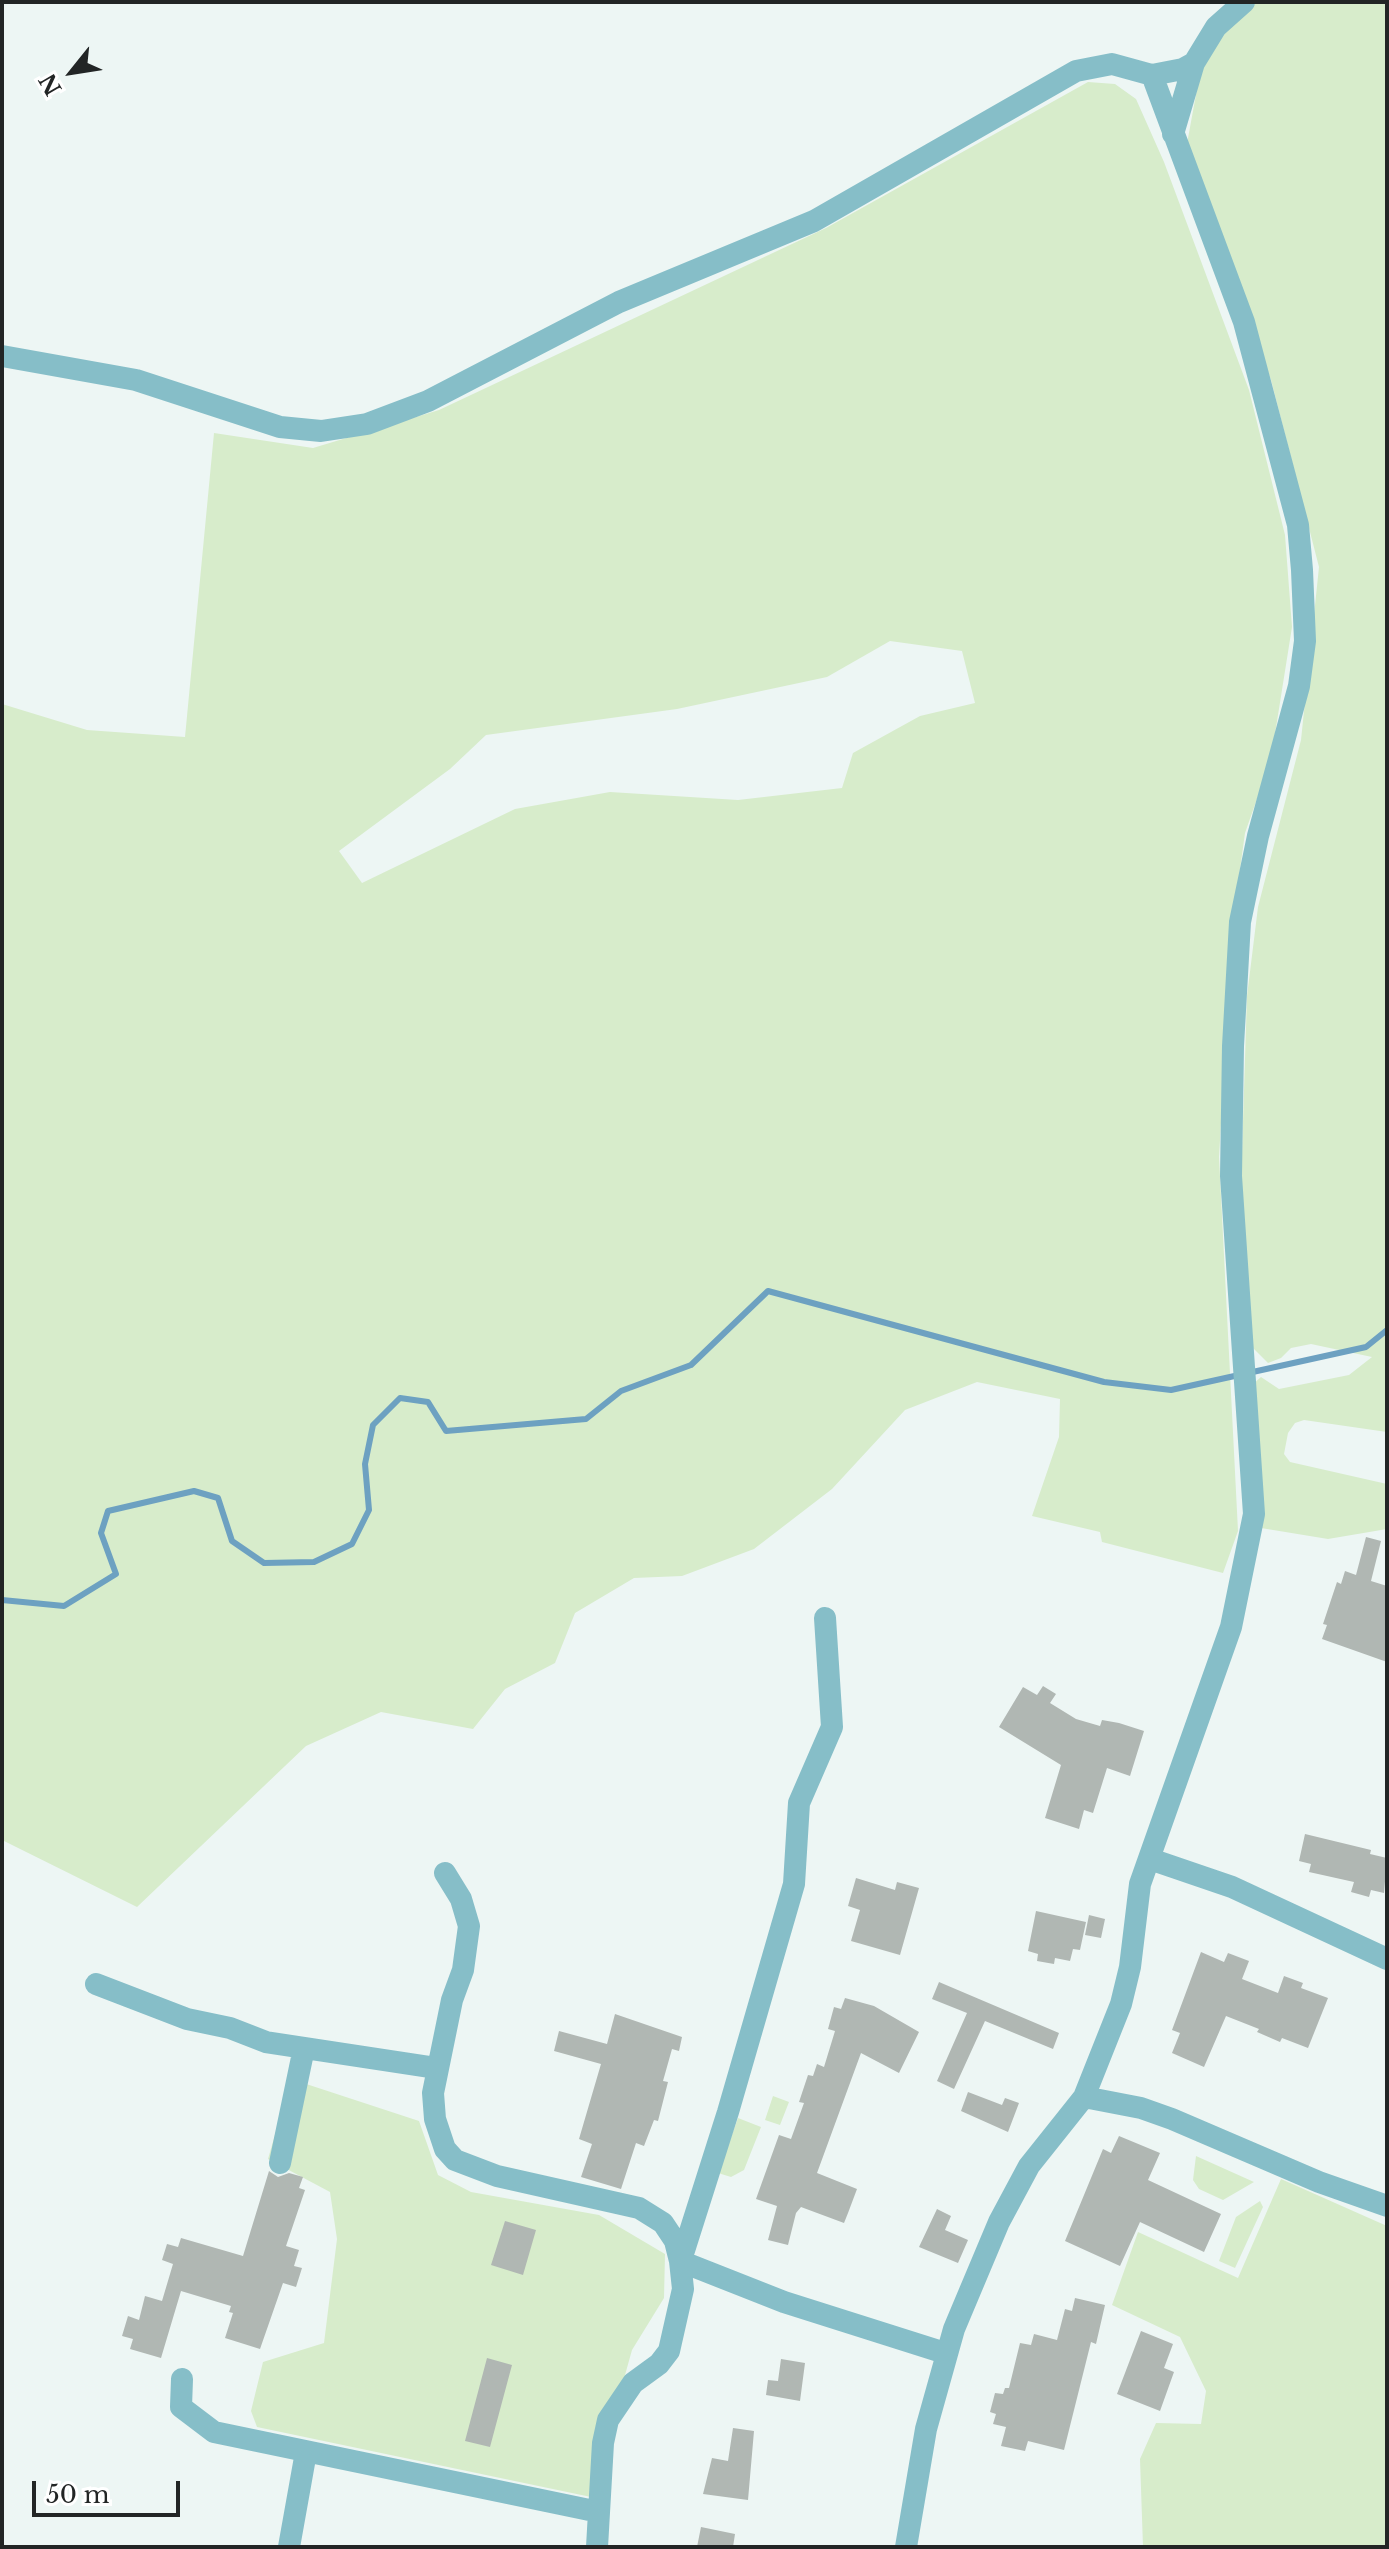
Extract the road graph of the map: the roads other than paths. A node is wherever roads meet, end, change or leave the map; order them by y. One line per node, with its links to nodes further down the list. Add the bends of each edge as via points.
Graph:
1 (1244, 2): 2 (street, via 1216,27)
2 (1194, 63): 3 (street); 4 (street)
3 (1152, 75): 4 (street); 5 (street, via 1112,64 1076,71 814,221 619,302 428,401 367,424 321,431 280,427 136,380)
4 (1173, 134): 7 (street, via 1244,322 1298,525 1305,641 1299,686 1240,922 1231,1176 1254,1514 1231,1627)
5 (2, 356)
6 (825, 1618): 16 (street, via 832,1727 799,1803 794,1884)
7 (1150, 1859): 9 (street, via 1232,1887); 13 (street, via 1140,1884 1121,2004)
8 (445, 1873): 12 (street, via 469,1926)
9 (1387, 1959)
10 (96, 1984): 11 (street, via 187,2019)
11 (304, 2048): 12 (street); 14 (street)
12 (437, 2068): 16 (street, via 435,2119 445,2149 455,2160 497,2176 639,2208 663,2223)
13 (1084, 2097): 15 (street, via 1172,2119); 17 (street, via 1023,2176)
14 (280, 2163)
15 (1387, 2206)
16 (680, 2261): 17 (street, via 784,2302); 20 (street, via 683,2289 669,2351 633,2383 608,2420)
17 (945, 2353): 23 (street)
18 (182, 2379): 19 (street, via 181,2407 214,2432)
19 (306, 2452): 20 (street); 21 (street)
20 (599, 2512): 22 (street)
21 (289, 2547)
22 (597, 2547)
23 (906, 2547)

